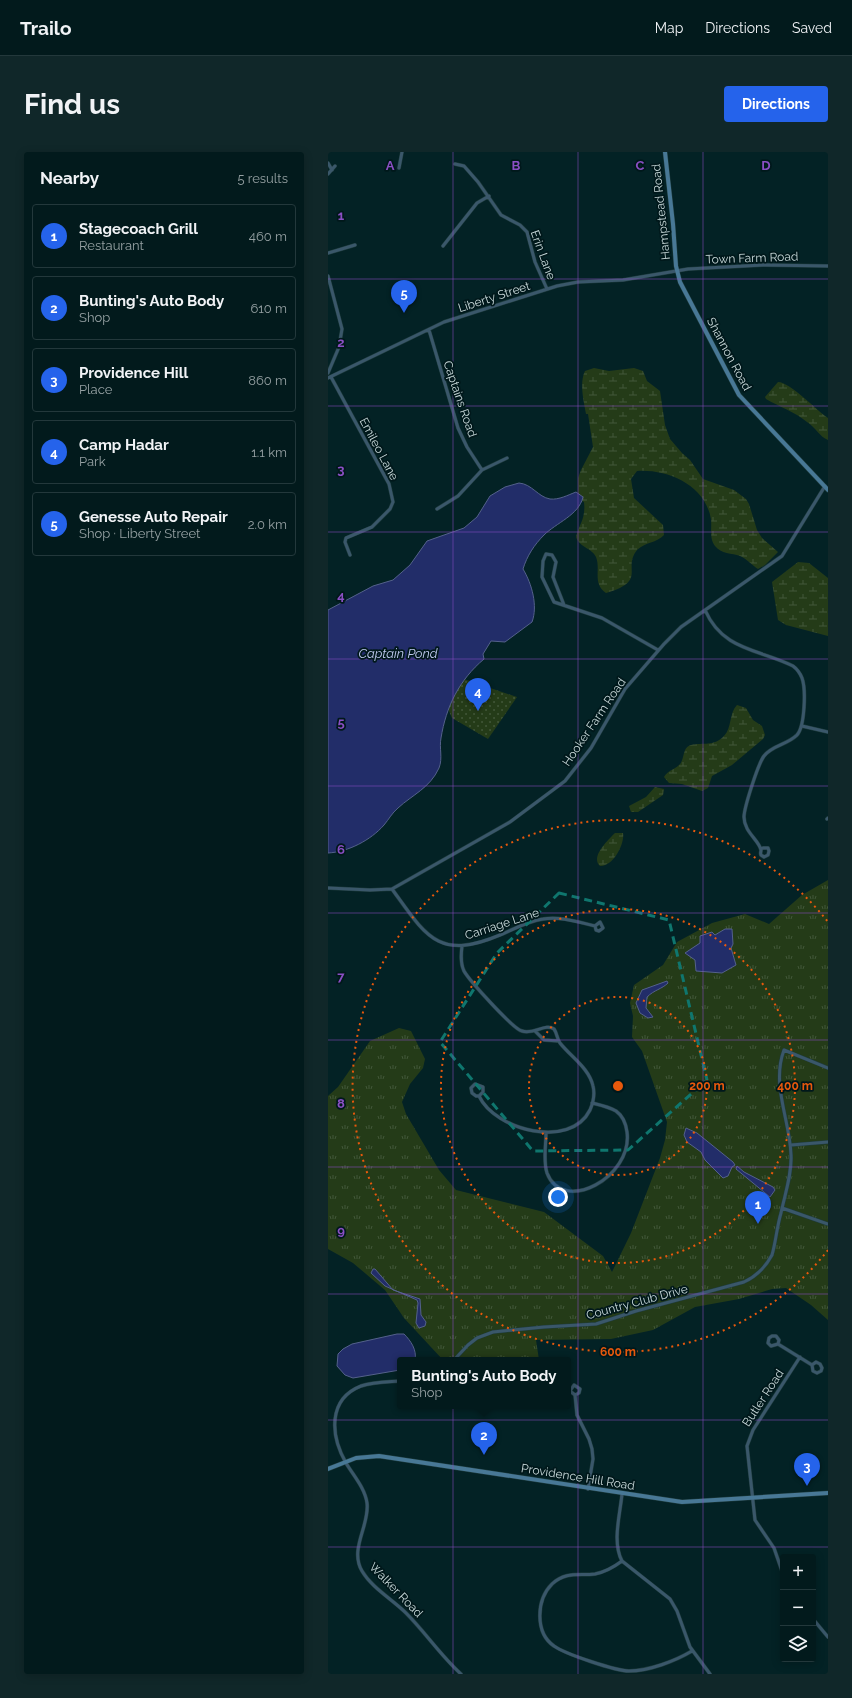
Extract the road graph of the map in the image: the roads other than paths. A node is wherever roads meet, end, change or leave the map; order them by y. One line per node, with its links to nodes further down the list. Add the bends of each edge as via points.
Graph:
1 (402, 152): 6 (street)
2 (665, 152): 14 (street, Hampstead Road)
3 (328, 163): 7 (street)
4 (455, 164): 9 (street, Erin Lane, via 464,166)
5 (335, 166): 7 (street)
6 (399, 168)
7 (332, 170): 8 (street)
8 (328, 174)
9 (489, 196): 11 (street, via 477,203); 16 (street, Erin Lane, via 501,215 520,225 527,232 535,262)
10 (355, 245): 12 (street)
11 (443, 246)
12 (328, 253)
13 (828, 266): 14 (street, Town Farm Road, via 763,265)
14 (676, 270): 16 (street, Liberty Street, via 623,280 568,284); 22 (street, Shannon Road, via 739,395)
15 (328, 276): 18 (street, via 342,329 339,347)
16 (547, 289): 17 (street, Liberty Street, via 457,317)
17 (429, 330): 19 (street, Liberty Street); 21 (street, Captains Road, via 456,421 467,447)
18 (328, 373)
19 (329, 378): 24 (street, Emileo Lane, via 389,484 393,502 376,524 346,538)
20 (507, 458): 21 (street)
21 (482, 470): 23 (street, via 458,496)
22 (826, 488): 26 (street, Hooker Farm Road, via 782,556)
23 (438, 509)
24 (350, 555)
25 (564, 605): 25 (street, via 552,600 543,581 543,560 546,554 552,555 556,562 553,577); 27 (street, via 602,618)
26 (705, 610): 27 (street, Hooker Farm Road, via 673,634); 28 (street, via 714,626 728,640 747,650 788,664 798,671 804,687)
27 (658, 650): 32 (street, Hooker Farm Road, via 625,689 590,748 560,785 510,822)
28 (802, 726): 29 (street); 30 (street, via 792,740 767,752 759,767 744,817 748,830)
29 (828, 732)
30 (761, 849)
31 (328, 888): 32 (street, Hooker Farm Road)
32 (392, 889): 34 (street, Carriage Lane, via 428,936 441,942)
33 (595, 926): 34 (street, Carriage Lane, via 555,918 541,919 480,943)
34 (462, 946): 35 (street, via 462,966 471,980 516,1028 525,1032)
35 (535, 1032): 36 (street, via 544,1040); 36 (street, via 552,1027)
36 (559, 1041): 39 (street, via 590,1077 594,1090)
37 (828, 1068): 42 (street, Country Club Drive, via 784,1050 778,1076)
38 (480, 1096): 38 (street, via 483,1088 479,1084 474,1085 472,1093 474,1096); 40 (street, via 484,1105 497,1117 530,1130)
39 (592, 1103): 40 (street, via 588,1113 579,1123 560,1132); 40 (street, via 616,1112 627,1128 628,1142 624,1155 616,1170 603,1182 580,1190 567,1190 554,1183 546,1168)
40 (546, 1133)
41 (828, 1142): 42 (street)
42 (790, 1145): 43 (street, Country Club Drive, via 791,1165)
43 (782, 1208): 44 (street); 46 (street, Country Club Drive, via 772,1254 761,1271 750,1280 596,1324 493,1332 468,1344)
44 (828, 1224)
45 (778, 1344): 47 (street)
46 (457, 1357)
47 (800, 1357): 48 (street); 56 (street, Butler Road, via 749,1436 747,1453)
48 (812, 1364)
49 (397, 1381): 51 (street, via 363,1385 351,1391 341,1401 334,1413 333,1427)
50 (575, 1395): 53 (street, via 576,1413 592,1449)
51 (346, 1462): 52 (street, Providence Hill Road); 53 (street, Providence Hill Road, via 366,1457 390,1457); 62 (street, Walker Road, via 367,1500 367,1514 358,1551 362,1570 410,1616)
52 (328, 1469)
53 (588, 1489): 55 (street, Providence Hill Road)
54 (828, 1493): 56 (street, Providence Hill Road)
55 (622, 1494): 56 (street, Providence Hill Road, via 682,1502); 57 (street, via 617,1539)
56 (752, 1498): 58 (street, Butler Road, via 754,1520 774,1548)
57 (622, 1561): 61 (street, via 670,1599); 61 (street, via 602,1572 568,1574 550,1586 542,1602 540,1616 542,1630 549,1642 567,1652 616,1669 630,1671 660,1664)
58 (780, 1565)
59 (816, 1623): 60 (street)
60 (828, 1637)
61 (692, 1651): 63 (street)
62 (461, 1674)
63 (710, 1674)

